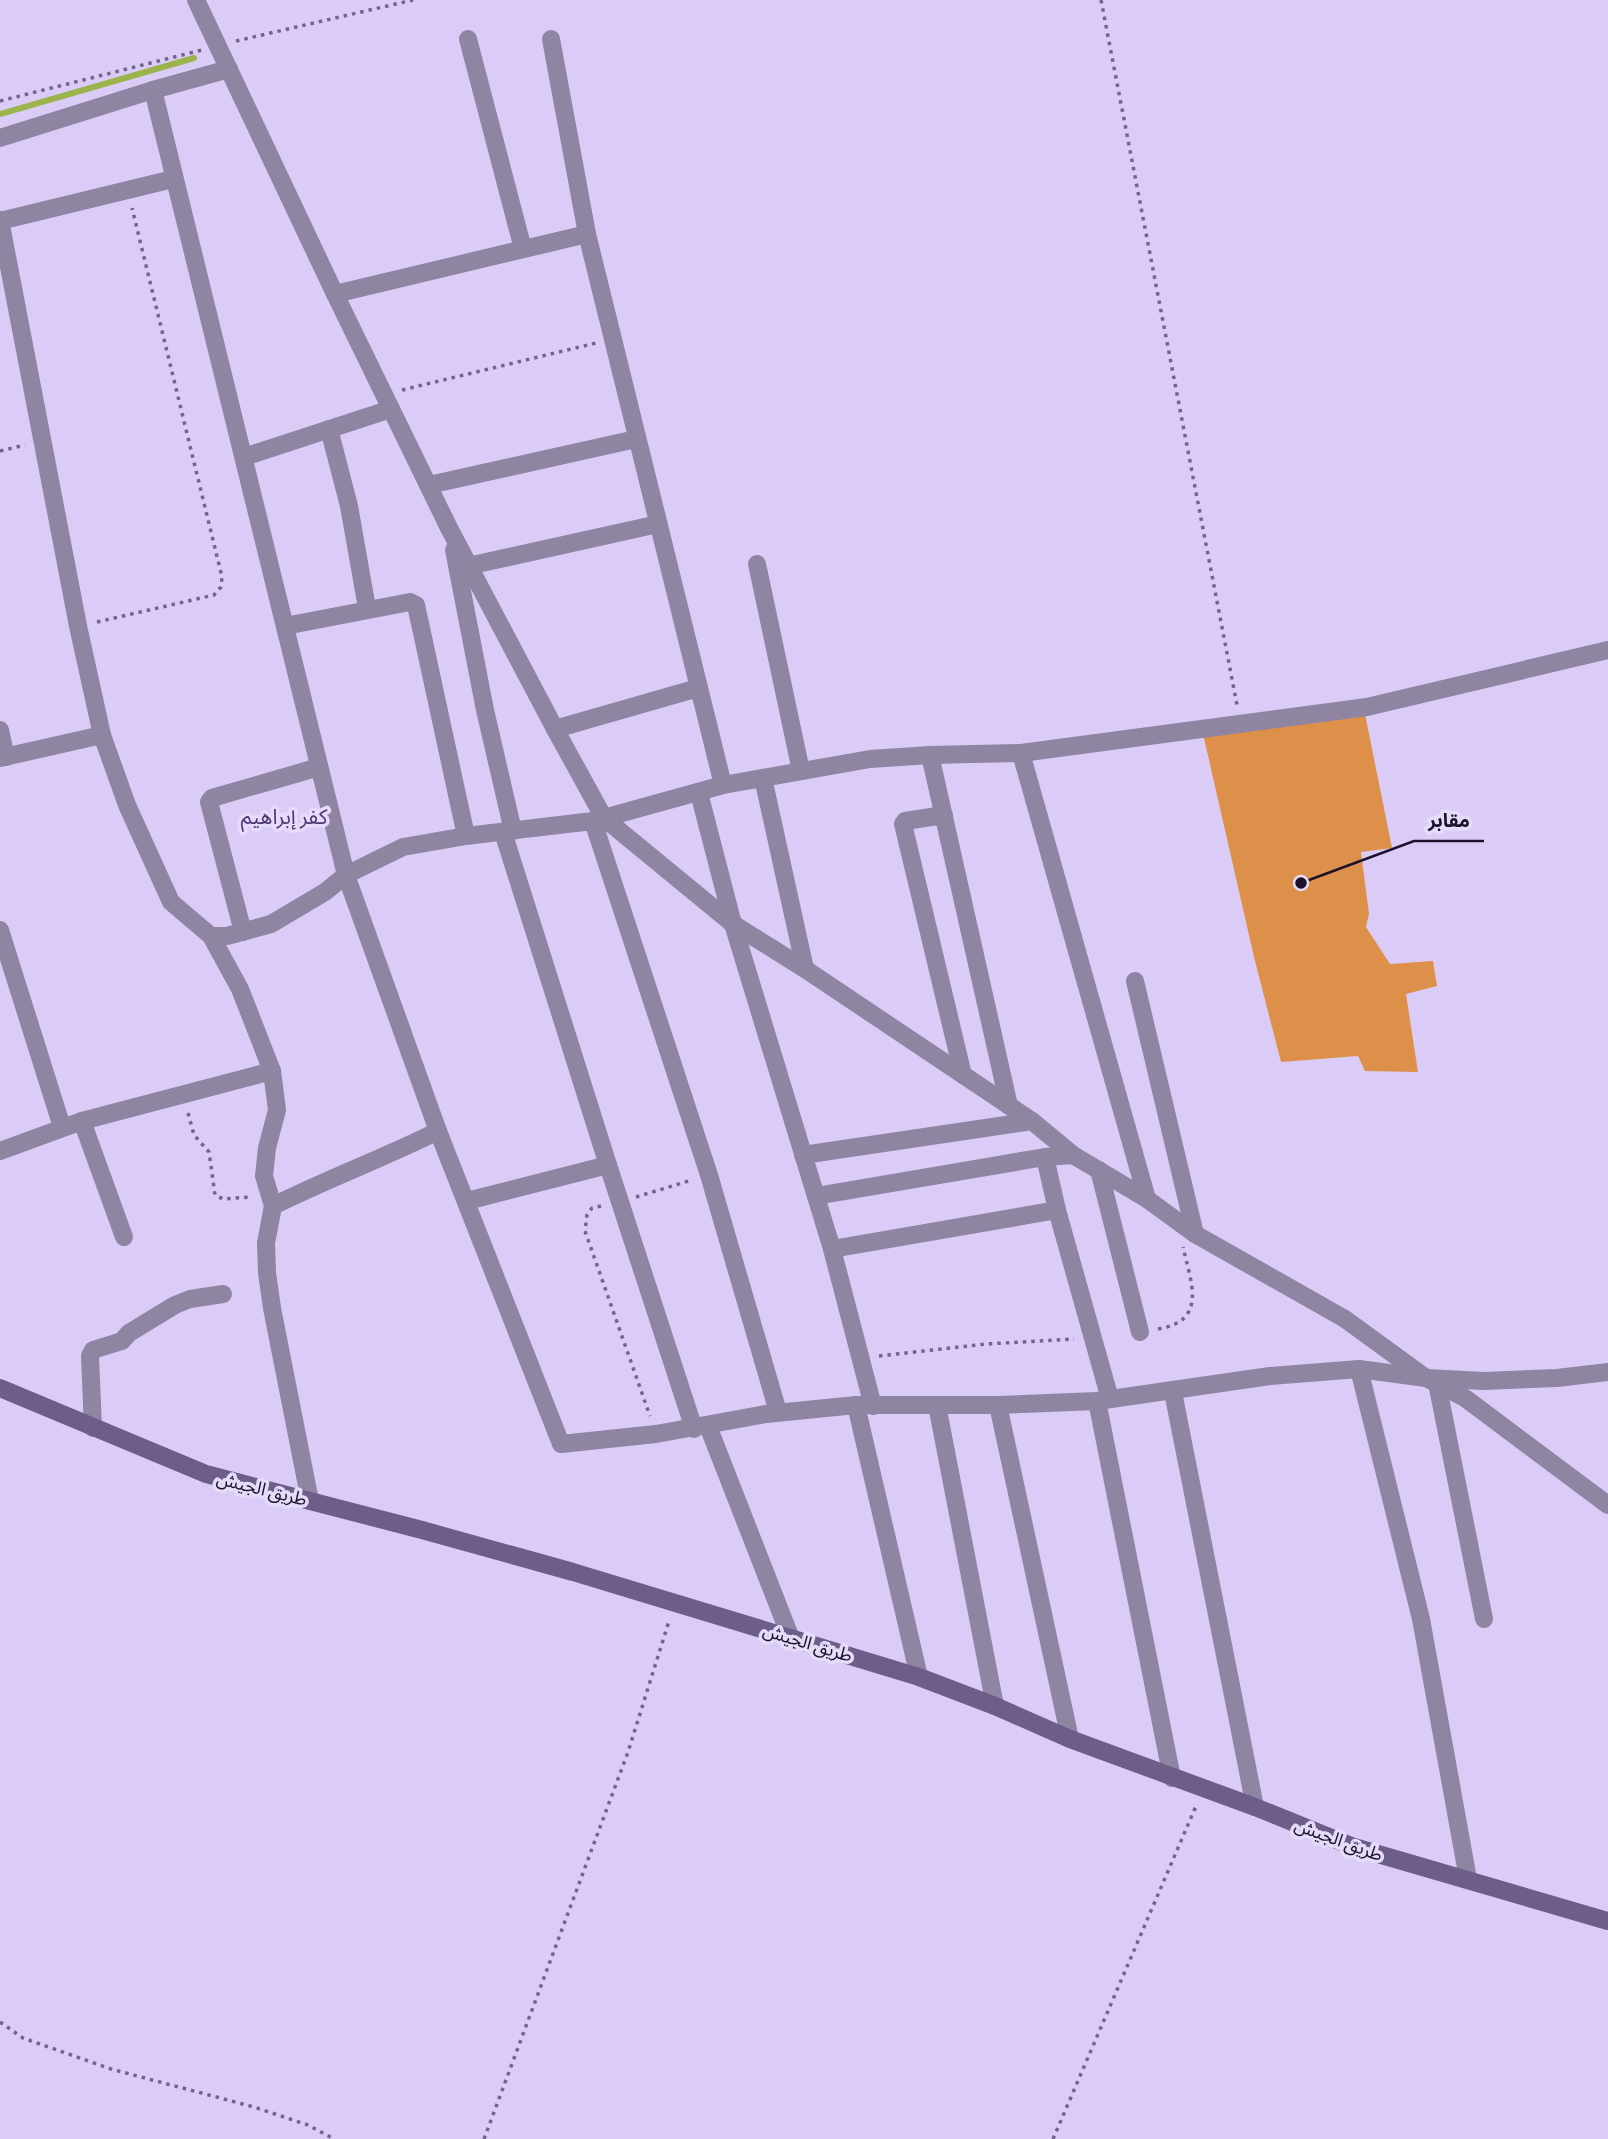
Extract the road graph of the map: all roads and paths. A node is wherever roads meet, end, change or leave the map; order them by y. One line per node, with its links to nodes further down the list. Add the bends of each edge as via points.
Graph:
1 (196, 0): 6 (street)
2 (412, 0): 6 (path)
3 (1101, 0): 34 (path)
4 (468, 38): 15 (street)
5 (551, 39): 14 (street)
6 (218, 46): 7 (street); 9 (path)
7 (229, 69): 8 (street); 16 (street)
8 (153, 90): 10 (street); 11 (street)
9 (0, 101)
10 (0, 138)
11 (173, 179): 12 (street); 23 (street)
12 (127, 189): 13 (street); 30 (path, via 221,587 214,595)
13 (0, 221): 21 (street)
14 (587, 234): 15 (street); 17 (street)
15 (523, 249): 16 (street)
16 (335, 294): 18 (street)
17 (613, 338): 18 (path); 20 (street)
18 (387, 402): 19 (street); 24 (street)
19 (328, 429): 23 (street); 29 (street, via 349,506)
20 (636, 439): 24 (street); 25 (street)
21 (41, 442): 22 (path); 30 (street)
22 (0, 451)
23 (244, 457): 31 (street)
24 (429, 485): 26 (street)
25 (658, 524): 28 (street); 33 (street)
26 (449, 528): 28 (street); 48 (street)
27 (757, 564): 42 (street)
28 (468, 566): 35 (street)
29 (367, 608): 31 (street); 49 (street, via 415,605)
30 (78, 626): 37 (street)
31 (285, 626): 41 (street)
32 (1608, 650): 34 (street, via 1367,707)
33 (698, 688): 35 (street); 44 (street)
34 (1241, 724): 38 (street)
35 (555, 729): 47 (street)
36 (0, 730): 40 (street)
37 (102, 735): 40 (street); 54 (street, via 170,902)
38 (1021, 753): 39 (street); 72 (street)
39 (930, 755): 42 (street); 46 (street)
40 (3, 758)
41 (319, 766): 50 (street); 53 (street, via 209,802)
42 (801, 771): 43 (street)
43 (763, 778): 44 (street); 55 (street)
44 (723, 785): 45 (street)
45 (699, 793): 47 (street); 51 (street)
46 (944, 815): 58 (street, via 902,824); 60 (street)
47 (598, 819): 48 (street); 51 (street); 93 (street)
48 (508, 832): 49 (street); 69 (street)
49 (466, 836): 50 (street, via 403,848)
50 (346, 875): 53 (street, via 271,924); 64 (street)
51 (733, 924): 55 (street); 66 (street)
52 (0, 930): 63 (street)
53 (243, 932): 54 (street)
54 (211, 936): 57 (street, via 240,989)
55 (805, 969): 58 (street)
56 (1135, 981): 77 (street)
57 (272, 1071): 59 (street); 73 (street, via 277,1110 264,1176)
58 (963, 1075): 60 (street)
59 (183, 1096): 61 (street); 73 (path, via 194,1135 209,1152 215,1195)
60 (1009, 1106): 62 (street)
61 (82, 1121): 63 (street); 78 (street)
62 (1032, 1121): 66 (street); 67 (street)
63 (62, 1127): 65 (street)
64 (438, 1132): 73 (street); 74 (street)
65 (0, 1151)
66 (803, 1155): 71 (street)
67 (1073, 1155): 68 (street); 70 (street)
68 (1045, 1157): 71 (street); 75 (street)
69 (608, 1165): 74 (street); 94 (street)
70 (1099, 1170): 72 (street); 81 (street)
71 (816, 1196): 79 (street)
72 (1147, 1199): 76 (street)
73 (271, 1200): 96 (street, via 266,1243 272,1308)
74 (467, 1201): 94 (street, via 561,1444)
75 (1057, 1210): 79 (street); 82 (street)
76 (1177, 1220): 77 (street); 81 (path, via 1192,1308 1184,1321 1171,1327)
77 (1195, 1234): 86 (street, via 1345,1320)
78 (124, 1237)
79 (832, 1250): 83 (street)
80 (223, 1294): 95 (street, via 175,1305 122,1341 93,1350)
81 (1140, 1332)
82 (1093, 1338): 83 (path); 89 (street)
83 (860, 1358): 92 (street)
84 (1359, 1369): 86 (street); 88 (street, via 1270,1376); 107 (street, via 1421,1619)
85 (1608, 1372): 86 (street, via 1557,1378)
86 (1432, 1380): 97 (street, via 1465,1398); 99 (street)
87 (0, 1388): 95 (main road, طريق الجيش)
88 (1173, 1392): 89 (street); 106 (street)
89 (1104, 1400): 91 (street); 104 (street)
90 (936, 1405): 91 (street); 92 (street); 102 (street)
91 (999, 1405): 103 (street)
92 (865, 1406): 93 (street); 101 (street)
93 (778, 1412): 94 (street)
94 (701, 1427): 100 (street)
95 (93, 1428): 96 (main road, طريق الجيش, via 206,1474)
96 (310, 1500): 98 (main road, طريق الجيش)
97 (1608, 1505)
98 (675, 1603): 100 (main road, طريق الجيش); 111 (path, via 628,1752)
99 (1484, 1619)
100 (790, 1636): 101 (main road, طريق الجيش)
101 (919, 1677): 102 (main road, طريق الجيش)
102 (995, 1706): 103 (main road, طريق الجيش)
103 (1070, 1739): 104 (main road, طريق الجيش)
104 (1172, 1778): 105 (main road, طريق الجيش)
105 (1204, 1788): 106 (main road, طريق الجيش); 112 (path)
106 (1255, 1807): 107 (main road, طريق الجيش, via 1354,1847)
107 (1468, 1879): 108 (main road, طريق الجيش)
108 (1608, 1921)
109 (0, 2022): 110 (path, via 23,2038 98,2065 254,2107)
110 (334, 2139)
111 (484, 2139)
112 (1053, 2139)

